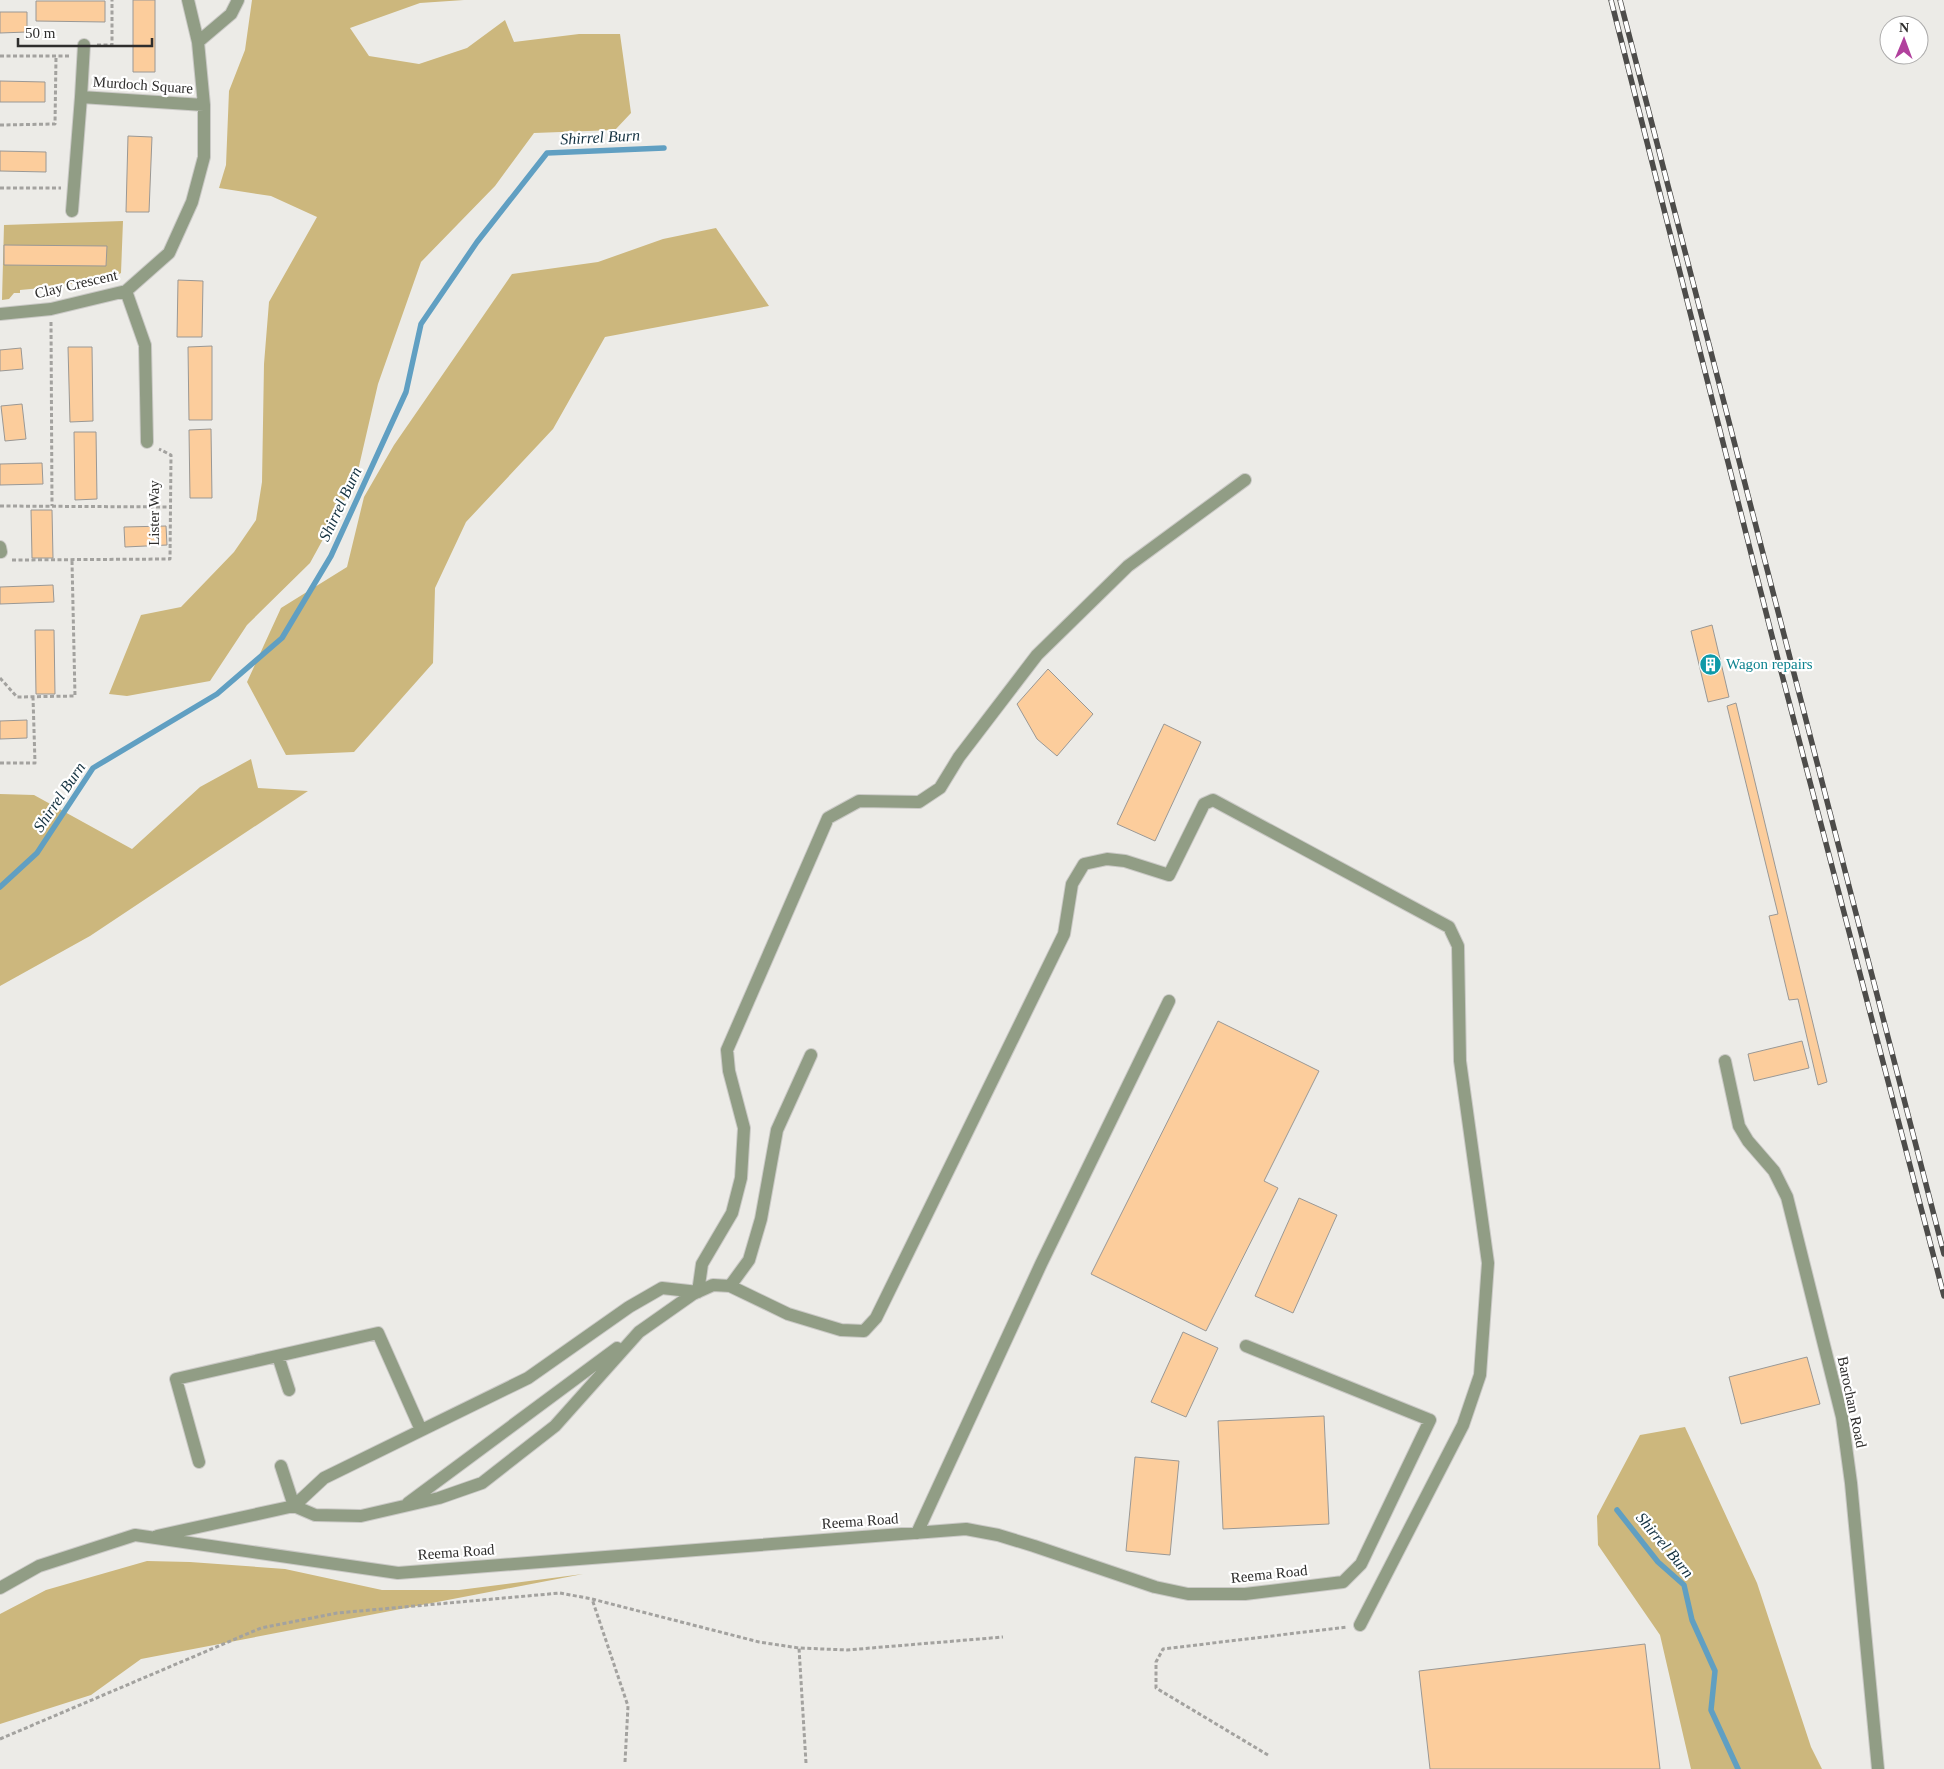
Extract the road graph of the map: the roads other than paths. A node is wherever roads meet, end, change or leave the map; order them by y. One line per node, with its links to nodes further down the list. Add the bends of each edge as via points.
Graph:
1 (188, 0): 3 (street, Clay Crescent)
2 (238, 0): 3 (street, via 231,14)
3 (198, 42): 6 (street, Clay Crescent)
4 (83, 50): 5 (street, Murdoch Square)
5 (81, 97): 6 (street, Murdoch Square); 7 (street, Murdoch Square)
6 (204, 105): 8 (street, Clay Crescent, via 204,157 192,202 169,254)
7 (72, 210)
8 (126, 291): 9 (street, Clay Crescent, via 51,309); 10 (street, via 145,345)
9 (0, 314)
10 (147, 442)
11 (1245, 480): 16 (street, via 1128,566 1037,655 959,757 940,788 919,802 859,801 828,818 726,1050 744,1128 742,1178 732,1213 702,1264)
12 (1169, 1001): 26 (street, via 1041,1264)
13 (811, 1055): 15 (street, via 777,1130 761,1219 749,1260)
14 (1725, 1061): 30 (street, Barochan Road, via 1739,1126 1748,1142 1774,1172 1787,1197 1842,1417)
15 (730, 1286): 16 (street, via 713,1285); 29 (street, via 788,1314 841,1330 864,1331 876,1318 1064,934 1072,884 1084,864 1116,860 1169,875 1204,804 1212,800 1230,809 1449,928 1458,946 1460,1061 1488,1263 1480,1375 1463,1425)
16 (698, 1292): 17 (street); 21 (street, via 662,1288 629,1307 528,1378)
17 (639, 1332): 25 (street); 25 (street, via 555,1426 482,1483)
18 (1246, 1346): 26 (street, Reema Road, via 1430,1420 1361,1564 1343,1582 1245,1594 1188,1594 1155,1588 998,1535 966,1530)
19 (278, 1356): 20 (street); 21 (street, via 378,1332); 22 (street, via 176,1379)
20 (288, 1390)
21 (421, 1430): 24 (street, via 324,1478)
22 (199, 1462)
23 (281, 1466): 24 (street)
24 (294, 1506): 25 (street, via 315,1514 361,1516); 27 (street)
25 (402, 1508)
26 (917, 1533): 27 (street, Reema Road, via 398,1573)
27 (150, 1537): 28 (street, Reema Road, via 135,1535 39,1566)
28 (0, 1588)
29 (1360, 1625)
30 (1878, 1769)

